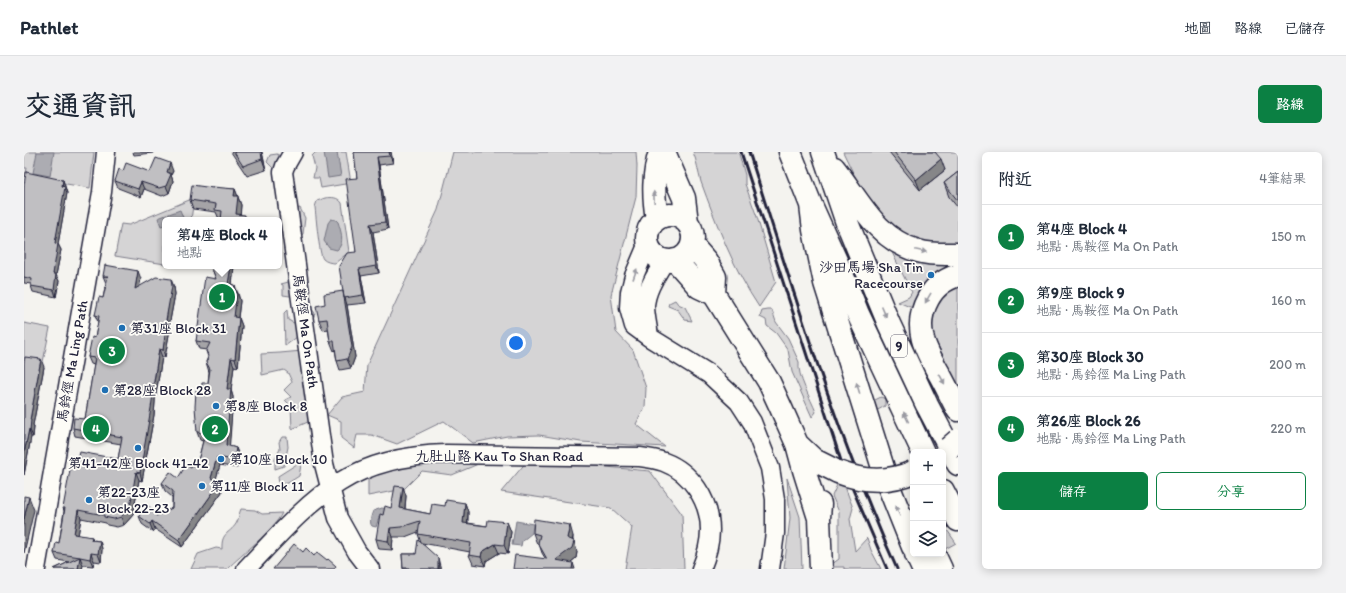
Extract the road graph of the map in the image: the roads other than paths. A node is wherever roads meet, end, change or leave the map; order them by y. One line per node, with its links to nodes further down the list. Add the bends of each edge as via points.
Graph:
1 (106, 152): 30 (street, 馬鈴徑 Ma Ling Path, via 102,192)
2 (293, 152): 23 (street, 馬鞍徑 Ma On Path, via 283,172 324,464)
3 (660, 152): 8 (main road, one-way to 3, via 653,199 655,167)
4 (664, 152): 9 (main road, via 684,198)
5 (790, 152): 7 (main road, 9)
6 (823, 154): 12 (main road, one-way to 12, via 870,217 888,236 919,252); 20 (main road, 9, one-way to 20, via 846,220 889,324)
7 (811, 205): 19 (main road, 9, one-way to 7); 27 (main road, one-way to 7, via 889,487 825,282)
8 (657, 219): 9 (main road, via 670,215); 10 (main road, via 650,228)
9 (687, 222): 11 (main road, via 693,236)
10 (648, 243): 13 (main road, via 654,254); 16 (street, one-way to 10, via 634,326 629,308 634,276)
11 (692, 245): 13 (main road, via 686,254); 15 (main road, via 715,277)
12 (958, 254)
13 (670, 260): 15 (main road, via 699,287); 16 (street, via 646,296)
14 (958, 275): 17 (main road, one-way to 17, via 939,284 931,293 921,316 920,328 925,349)
15 (714, 294): 18 (main road, via 769,382)
16 (649, 337): 34 (street, via 709,374 739,402 752,422 770,468 775,499 775,533)
17 (958, 410)
18 (797, 444): 21 (main road); 25 (main road)
19 (922, 449)
20 (951, 453)
21 (814, 460): 22 (main road, bridge, via 857,478 893,479); 25 (main road, via 823,486)
22 (910, 473)
23 (330, 489): 31 (street, 九肚山路 Kau To Shan Road, via 304,510); 32 (street, 馬鞍徑 Ma On Path, via 338,518); 33 (street, 九肚山路 Kau To Shan Road, via 374,466 416,456 446,454 652,458 675,467 692,483 703,501 710,530 707,552)
24 (946, 497): 26 (main road)
25 (819, 518): 35 (main road)
26 (958, 520)
27 (910, 540)
28 (917, 557): 36 (main road)
29 (936, 557): 37 (main road)
30 (36, 569)
31 (246, 569)
32 (370, 569)
33 (701, 569)
34 (770, 569)
35 (821, 569)
36 (923, 569)
37 (942, 569)

